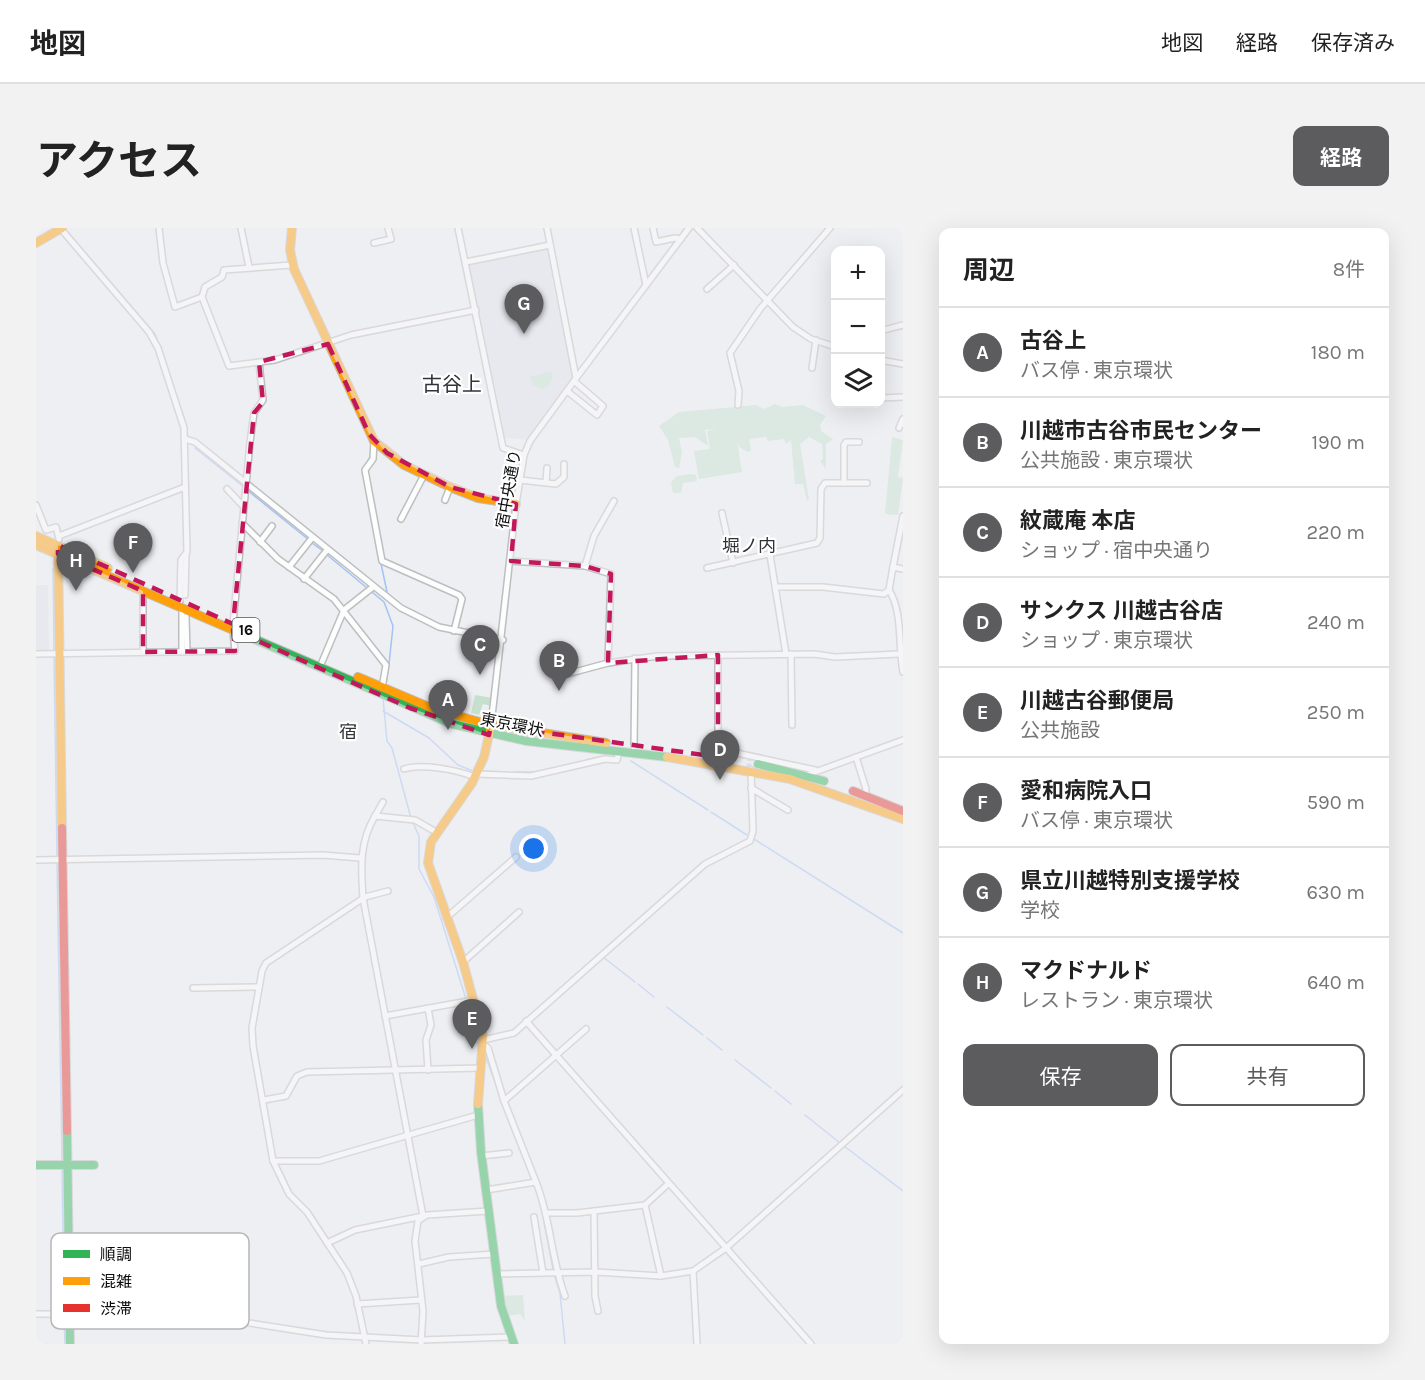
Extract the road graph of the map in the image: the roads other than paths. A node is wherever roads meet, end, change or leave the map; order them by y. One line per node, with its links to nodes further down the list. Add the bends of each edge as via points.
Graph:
1 (159, 228): 23 (street, via 163,263 175,307)
2 (241, 228): 20 (street)
3 (292, 228): 18 (main road)
4 (388, 228): 15 (street, via 391,239)
5 (458, 228): 17 (street)
6 (547, 228): 16 (street)
7 (634, 228): 21 (street)
8 (653, 228): 13 (street, via 656,242)
9 (689, 228): 13 (street, 宿中央通り)
10 (697, 228): 19 (street)
11 (830, 228): 24 (street)
12 (61, 229): 14 (main road); 42 (street, via 154,340)
13 (681, 240): 21 (street, 宿中央通り)
14 (36, 243)
15 (374, 243)
16 (550, 245): 17 (street); 35 (street)
17 (466, 262): 25 (street)
18 (292, 265): 20 (street); 29 (main road)
19 (734, 265): 22 (street); 24 (street)
20 (249, 267): 23 (street, via 224,270 222,277 205,287)
21 (646, 286): 35 (street, 宿中央通り)
22 (707, 289)
23 (202, 297): 32 (street, via 229,366)
24 (769, 300): 28 (street, via 793,327); 39 (street, via 730,353)
25 (476, 310): 29 (street, via 351,335); 45 (street, via 503,448)
26 (903, 325): 27 (street)
27 (885, 330)
28 (816, 340): 30 (street); 34 (street)
29 (328, 344): 32 (street); 43 (main road)
30 (831, 345)
31 (885, 361): 33 (street)
32 (259, 362): 53 (street, via 263,400 254,413)
33 (903, 364)
34 (812, 368)
35 (575, 380): 36 (street, 宿中央通り); 36 (street, via 603,406 597,415)
36 (567, 391): 45 (street, 宿中央通り)
37 (903, 397): 38 (street)
38 (885, 398)
39 (738, 405)
40 (903, 419): 41 (street)
41 (899, 428)
42 (185, 439): 53 (street, via 195,442); 54 (street)
43 (374, 441): 48 (main road); 90 (street, via 373,459 365,470 382,561 459,595 462,599)
44 (859, 442): 51 (street, via 844,445)
45 (524, 454): 49 (street, 宿中央通り)
46 (564, 464): 50 (street, via 564,477 556,484)
47 (547, 468): 50 (street)
48 (424, 476): 55 (main road); 64 (street)
49 (520, 480): 50 (street); 59 (street, 宿中央通り)
50 (546, 482)
51 (844, 483): 52 (street); 73 (street, via 825,483 821,489 817,543)
52 (867, 483)
53 (246, 486): 61 (street); 68 (street)
54 (185, 487): 71 (street); 86 (street)
55 (450, 487): 57 (street); 59 (main road, via 478,498)
56 (227, 489): 61 (street)
57 (445, 500)
58 (614, 501): 76 (street, via 594,536)
59 (516, 504): 74 (street, 宿中央通り)
60 (36, 506): 71 (street, via 46,530 56,526)
61 (244, 507): 65 (street)
62 (722, 513): 75 (street)
63 (903, 516): 78 (street)
64 (402, 519)
65 (242, 523): 69 (street); 89 (street)
66 (272, 526): 69 (street)
67 (36, 536): 71 (main road, 東京環状 / 16)
68 (310, 540): 72 (street); 77 (street)
69 (260, 542): 77 (street)
70 (36, 545): 71 (main road, 東京環状 / 16)
71 (58, 545): 85 (main road, 東京環状 / 16); 86 (main road, 東京環状 / 16); 95 (main road)
72 (325, 552): 81 (street); 82 (street)
73 (770, 555): 75 (street); 83 (street)
74 (511, 561): 76 (street); 91 (street, 宿中央通り)
75 (733, 563): 79 (street)
76 (585, 566): 101 (street, via 611,574)
77 (289, 567): 81 (street)
78 (893, 567): 80 (street); 84 (street)
79 (707, 568)
80 (903, 569)
81 (304, 579): 87 (street)
82 (373, 587): 87 (street); 90 (street, via 401,608)
83 (777, 587): 84 (street, via 824,587 884,594); 96 (street)
84 (889, 590): 97 (street, via 895,596 901,618)
85 (143, 591): 86 (main road, 東京環状 / 16); 92 (street)
86 (183, 601): 89 (main road, 東京環状 / 16); 93 (street)
87 (344, 610): 100 (street); 104 (street, via 386,665)
88 (186, 617): 93 (street)
89 (233, 627): 93 (street, via 235,651); 100 (main road, 東京環状 / 16); 107 (main road, 東京環状 / 16, via 411,708)
90 (454, 631): 91 (street)
91 (503, 640): 105 (street, 宿中央通り)
92 (143, 652): 93 (street); 95 (street)
93 (184, 652)
94 (36, 654): 95 (street)
95 (58, 654): 129 (main road)
96 (788, 654): 97 (street); 98 (street); 106 (street)
97 (899, 654): 102 (street)
98 (718, 655): 99 (street); 111 (street)
99 (635, 658): 101 (street); 109 (street)
100 (322, 662): 104 (main road, 東京環状 / 16)
101 (608, 663): 103 (street)
102 (903, 672)
103 (567, 674)
104 (382, 688): 105 (main road, 東京環状 / 16, via 436,710)
105 (491, 725): 107 (main road, 宿中央通り); 109 (main road, 東京環状 / 16)
106 (792, 725)
107 (489, 735): 110 (main road, 東京環状 / 16); 117 (main road, 宿中央通り)
108 (903, 740): 112 (street)
109 (634, 747): 111 (main road, 東京環状 / 16)
110 (619, 752): 115 (main road, 東京環状 / 16); 117 (street, via 617,760 605,759 540,775)
111 (718, 753): 114 (street); 116 (main road, 東京環状 / 16)
112 (856, 757): 114 (street); 119 (street)
113 (404, 769): 117 (street, via 430,767)
114 (815, 770): 116 (street)
115 (749, 773): 118 (street); 124 (main road, 東京環状 / 16, via 817,786); 125 (street, via 749,824)
116 (807, 775): 119 (main road, 東京環状 / 16)
117 (475, 776): 126 (main road, 宿中央通り)
118 (752, 788): 121 (street); 125 (street)
119 (865, 795): 122 (main road, 東京環状 / 16)
120 (383, 802): 123 (street)
121 (788, 810)
122 (903, 811)
123 (375, 816): 126 (street, via 414,820); 128 (street, via 365,834)
124 (903, 819)
125 (753, 831): 141 (street, via 750,841 705,864)
126 (435, 832): 134 (main road, via 428,863)
127 (516, 857): 134 (street)
128 (360, 858): 129 (street, via 322,855); 132 (street)
129 (63, 859): 130 (street); 156 (main road)
130 (36, 860)
131 (388, 891): 132 (street)
132 (363, 898): 137 (street, via 270,959 262,970); 140 (street)
133 (519, 912): 135 (street)
134 (446, 918): 135 (main road)
135 (463, 962): 138 (main road)
136 (193, 987): 137 (street)
137 (259, 987): 149 (street, via 252,1028)
138 (474, 1000): 139 (street); 143 (main road)
139 (428, 1008): 140 (street); 146 (street)
140 (385, 1016): 147 (street)
141 (526, 1022): 143 (street, via 510,1035); 144 (street)
142 (586, 1029): 144 (street)
143 (483, 1042): 145 (main road); 150 (street)
144 (555, 1055): 150 (street); 160 (street)
145 (481, 1068): 146 (street); 151 (main road)
146 (428, 1070): 147 (street)
147 (395, 1071): 149 (street, via 303,1073 297,1076 286,1096); 152 (street)
148 (903, 1090): 170 (street)
149 (264, 1100): 155 (street)
150 (504, 1101): 159 (street)
151 (478, 1115): 152 (street); 154 (main road)
152 (407, 1134): 155 (street, via 319,1161); 166 (street)
153 (509, 1153): 154 (street)
154 (481, 1156): 161 (main road)
155 (273, 1161): 169 (street, via 289,1194 307,1212)
156 (67, 1164): 157 (main road); 158 (main road); 168 (main road)
157 (36, 1165)
158 (94, 1165)
159 (536, 1182): 161 (street); 165 (street)
160 (668, 1184): 162 (street); 170 (street)
161 (486, 1190): 163 (main road)
162 (645, 1205): 164 (street); 178 (street)
163 (488, 1210): 166 (street); 171 (main road)
164 (594, 1211): 165 (street); 174 (street)
165 (546, 1213): 176 (street)
166 (423, 1216): 169 (street, via 355,1230); 172 (street, via 416,1228)
167 (534, 1217): 175 (street)
168 (68, 1233)
169 (327, 1243): 181 (street, via 347,1273)
170 (726, 1248): 173 (street); 189 (street)
171 (494, 1254): 172 (street); 177 (main road)
172 (419, 1264): 180 (street)
173 (693, 1271): 178 (street); 188 (street)
174 (596, 1272): 176 (street); 178 (street); 182 (street)
175 (543, 1273): 176 (street); 177 (street)
176 (556, 1273): 179 (street)
177 (497, 1274): 185 (main road, via 501,1306)
178 (661, 1276)
179 (565, 1296)
180 (421, 1300): 181 (street); 186 (street)
181 (357, 1305): 184 (street)
182 (598, 1311)
183 (249, 1323): 184 (street, via 326,1335)
184 (363, 1336): 186 (street); 187 (street)
185 (513, 1340): 186 (street)
186 (422, 1342)
187 (366, 1344)
188 (697, 1344)
189 (811, 1344)

